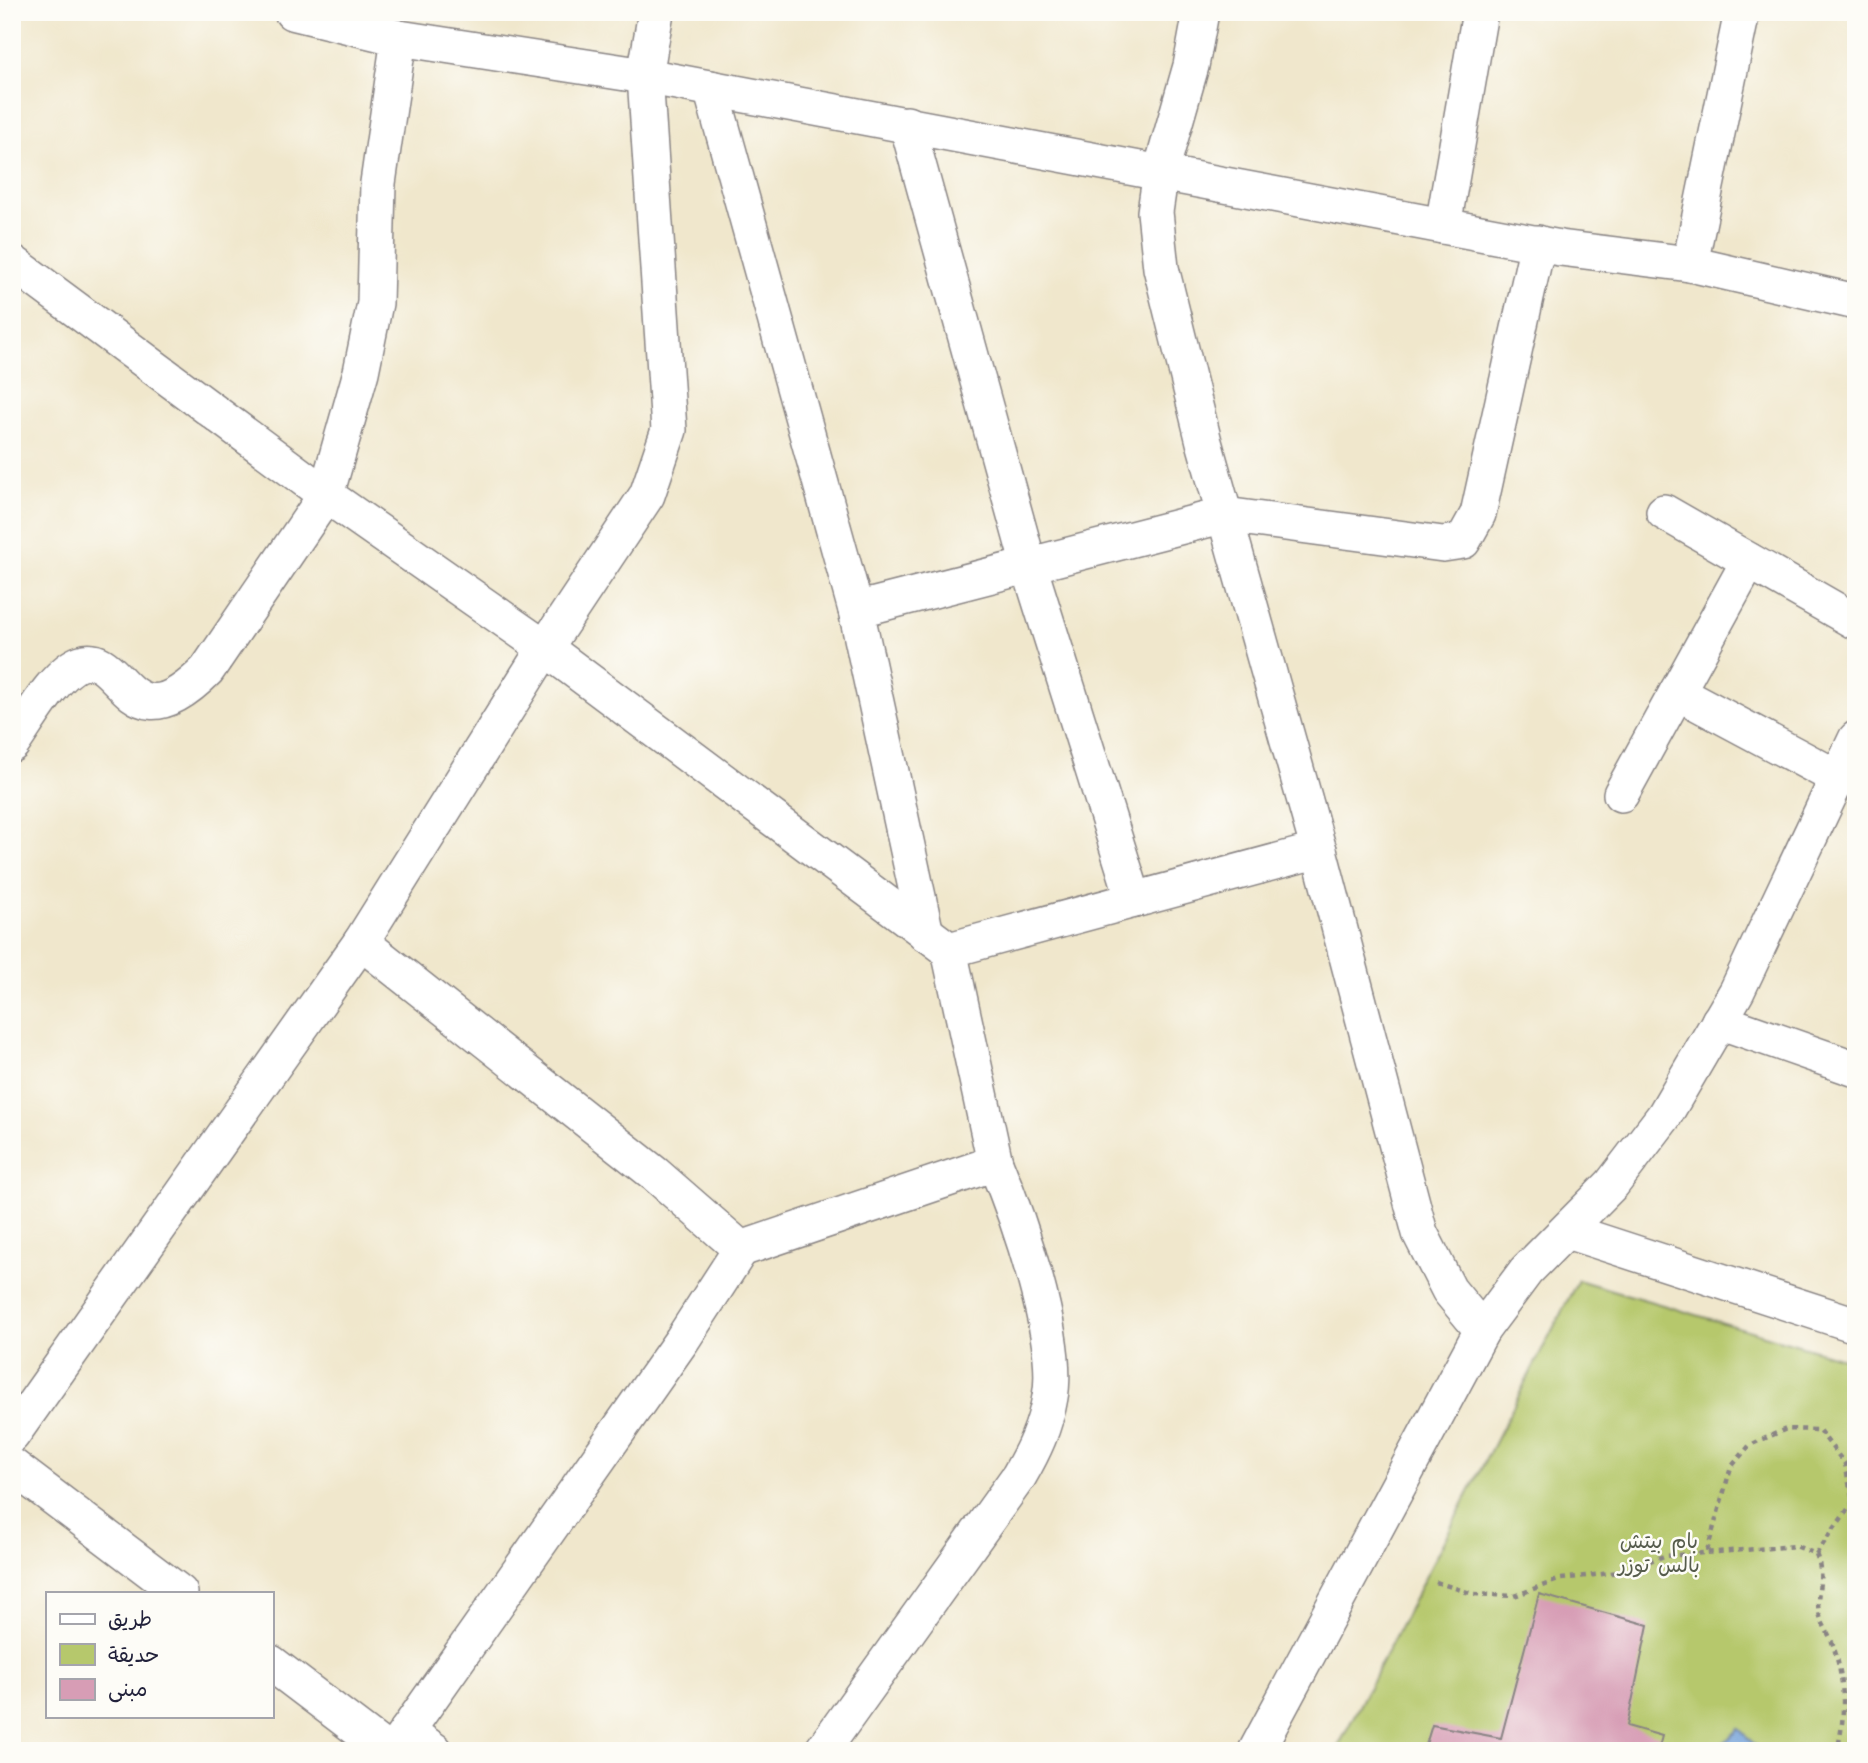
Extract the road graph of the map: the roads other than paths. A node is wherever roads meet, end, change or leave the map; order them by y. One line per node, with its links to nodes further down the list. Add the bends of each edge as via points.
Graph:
1 (292, 12): 6 (street)
2 (656, 12): 7 (street)
3 (1201, 12): 10 (street)
4 (1480, 12): 11 (street)
5 (1742, 12): 14 (street)
6 (378, 27): 7 (street); 16 (street, via 374,303 361,372)
7 (645, 76): 8 (street); 23 (street, via 669,430 647,495)
8 (711, 88): 9 (street); 21 (street)
9 (907, 124): 10 (street); 20 (street)
10 (1161, 171): 11 (street); 18 (street, via 1155,212 1161,268)
11 (1443, 226): 12 (street)
12 (1538, 243): 14 (street); 18 (street, via 1478,514 1463,541 1443,544)
13 (12, 262): 16 (street)
14 (1690, 264): 15 (street)
15 (1856, 302)
16 (326, 495): 23 (street); 26 (street, via 207,670 185,693 154,703 98,665 84,662 58,681)
17 (1664, 512): 19 (street)
18 (1225, 515): 20 (street); 29 (street)
19 (1749, 561): 22 (street); 24 (street)
20 (1028, 566): 21 (street); 30 (street)
21 (856, 611): 32 (street)
22 (1856, 622)
23 (545, 648): 31 (street); 32 (street)
24 (1677, 692): 27 (street); 28 (street)
25 (1856, 739): 27 (street)
26 (12, 744)
27 (1838, 778): 33 (street)
28 (1621, 794)
29 (1319, 850): 30 (street); 39 (street, via 1420,1233 1449,1290)
30 (1134, 900): 32 (street)
31 (361, 942): 37 (street, via 655,1174); 40 (street)
32 (937, 942): 35 (street)
33 (1719, 1021): 34 (street); 36 (street, via 1664,1116 1612,1184)
34 (1856, 1069)
35 (995, 1163): 37 (street); 46 (street, via 1027,1250 1052,1357 1051,1395 1040,1441)
36 (1567, 1231): 38 (street); 39 (street, via 1526,1271)
37 (741, 1249): 44 (street, via 682,1340)
38 (1856, 1325)
39 (1482, 1330): 47 (street)
40 (12, 1435)
41 (12, 1466): 42 (street)
42 (179, 1592)
43 (273, 1664): 44 (street)
44 (396, 1744): 45 (street)
45 (435, 1751)
46 (822, 1751)
47 (1256, 1751)

